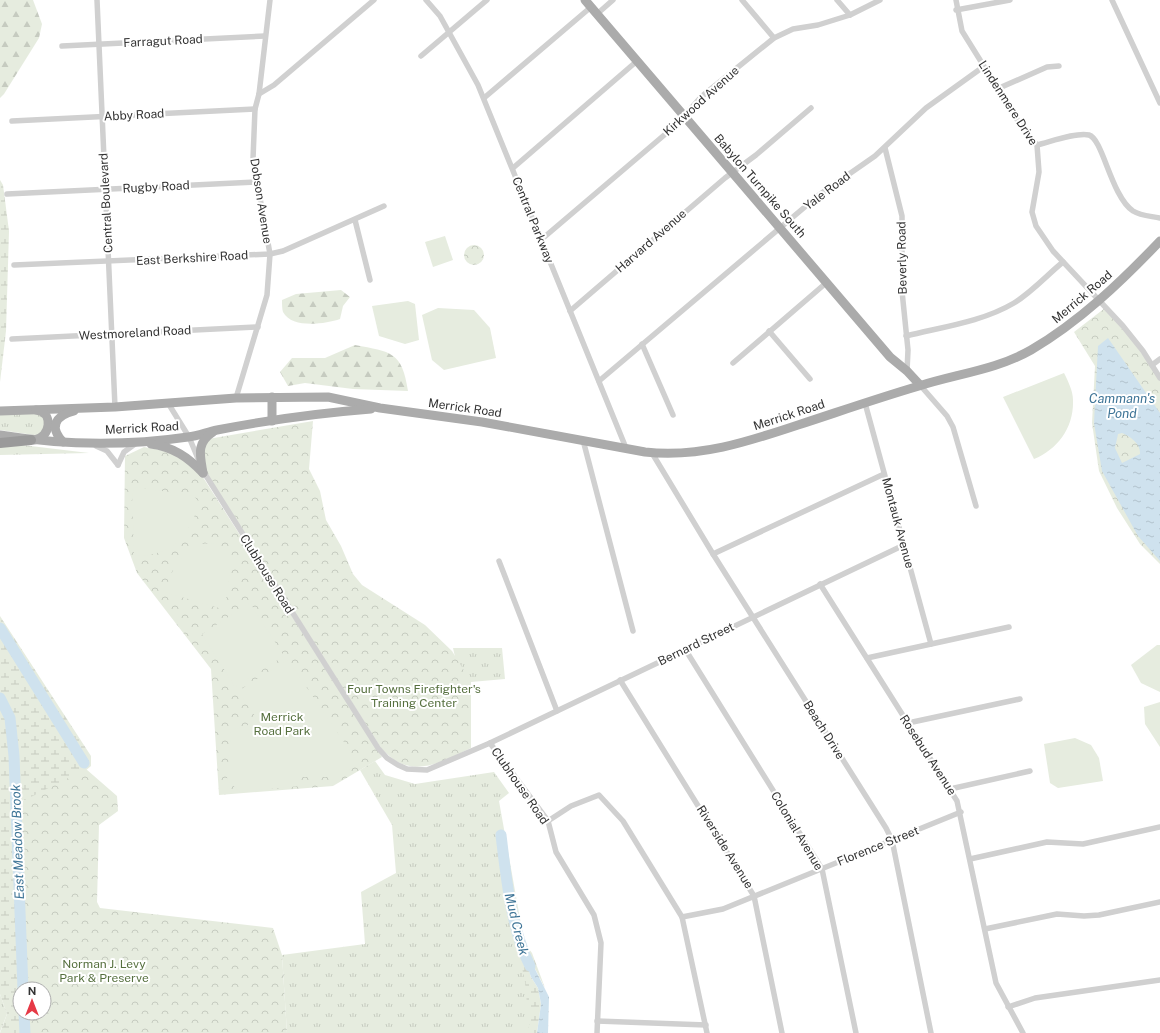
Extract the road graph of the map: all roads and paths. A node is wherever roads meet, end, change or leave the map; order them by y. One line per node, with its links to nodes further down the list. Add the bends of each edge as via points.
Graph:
1 (96, 0): 18 (street, Central Boulevard)
2 (270, 0): 16 (street, Dobson Avenue)
3 (374, 0): 25 (street, via 274,85)
4 (426, 0): 15 (street, Central Parkway, via 440,16)
5 (487, 0): 15 (street)
6 (613, 0): 13 (street)
7 (742, 0): 17 (street)
8 (837, 0): 14 (street)
9 (880, 0): 14 (street, Kirkwood Avenue)
10 (1010, 0): 12 (street)
11 (1112, 0): 27 (street)
12 (955, 4): 23 (street, Lindenmere Drive, via 962,31)
13 (591, 7): 21 (main road, Babylon Turnpike South); 26 (street)
14 (850, 15): 17 (street, Kirkwood Avenue, via 818,25 793,29)
15 (449, 32): 20 (street); 26 (street, Central Parkway)
16 (265, 36): 18 (street, Farragut Road); 25 (street, Dobson Avenue)
17 (774, 38): 30 (street, Kirkwood Avenue, via 701,97)
18 (99, 44): 19 (street, Farragut Road); 31 (street, Central Boulevard)
19 (62, 46)
20 (421, 56)
21 (637, 61): 30 (main road, Babylon Turnpike South); 35 (street)
22 (1059, 66): 24 (street, via 1047,66)
23 (983, 67): 24 (street, Lindenmere Drive); 34 (street, Yale Road, via 926,108)
24 (997, 89): 33 (street, Lindenmere Drive)
25 (259, 94): 29 (street, Dobson Avenue)
26 (484, 98): 35 (street, Central Parkway)
27 (1160, 104)
28 (811, 108): 36 (street, Harvard Avenue)
29 (255, 110): 31 (street, Abby Road); 37 (street, Dobson Avenue, via 253,159)
30 (684, 115): 36 (main road, Babylon Turnpike South); 44 (street, Kirkwood Avenue, via 676,125)
31 (102, 116): 32 (street, Abby Road); 38 (street, Central Boulevard)
32 (12, 121)
33 (1037, 145): 41 (street, via 1078,135 1092,136 1097,142 1111,181 1124,202 1135,212); 48 (street, Lindenmere Drive, via 1039,172 1033,201 1033,216 1044,239)
34 (886, 148): 43 (street, Yale Road, via 828,188); 57 (street, Beverly Road, via 902,216 902,291)
35 (513, 168): 44 (street, Central Parkway)
36 (733, 173): 43 (main road, Babylon Turnpike South); 53 (street, Harvard Avenue)
37 (257, 182): 38 (street, Rugby Road); 46 (street, Dobson Avenue)
38 (105, 189): 39 (street, Rugby Road); 47 (street, Central Boulevard)
39 (7, 194)
40 (384, 206): 42 (street, East Berkshire Road)
41 (1160, 218)
42 (355, 220): 46 (street, East Berkshire Road); 50 (street)
43 (780, 228): 51 (main road, Babylon Turnpike South); 59 (street, Yale Road)
44 (542, 239): 53 (street, Central Parkway)
45 (1160, 242): 52 (main road, Merrick Road)
46 (270, 254): 47 (street, East Berkshire Road); 54 (street, Dobson Avenue, via 267,295)
47 (108, 262): 49 (street, East Berkshire Road); 56 (street, Central Boulevard)
48 (1063, 262): 52 (street, Lindenmere Drive); 57 (street, via 1022,298 998,312)
49 (14, 266)
50 (370, 280)
51 (826, 283): 55 (street); 63 (main road, Babylon Turnpike South, via 890,357)
52 (1098, 300): 62 (street, Lindenmere Drive, via 1123,326); 67 (main road, Merrick Road, via 1053,336 1020,356 992,367)
53 (570, 311): 66 (street, Central Parkway)
54 (258, 328): 56 (street, Westmoreland Road); 68 (street, Dobson Avenue)
55 (769, 332): 61 (street); 65 (street)
56 (112, 334): 58 (street, Westmoreland Road); 73 (street, Central Boulevard)
57 (906, 336): 63 (street, Beverly Road)
58 (12, 339)
59 (642, 344): 66 (street, Yale Road); 77 (street)
60 (1160, 359): 62 (street)
61 (733, 363)
62 (1152, 365): 64 (street, Lindenmere Drive)
63 (907, 371): 67 (main road, Babylon Turnpike South)
64 (1160, 378)
65 (810, 379)
66 (599, 381): 88 (street, Central Parkway)
67 (920, 385): 71 (main road, Merrick Road); 92 (street, via 947,416 953,427)
68 (236, 398): 69 (main road, Merrick Road); 70 (main road, Merrick Road)
69 (272, 398): 74 (main road, Merrick Road, via 328,397); 78 (main road)
70 (168, 403): 73 (main road, Merrick Road); 81 (street, Clubhouse Road)
71 (865, 403): 89 (main road, Merrick Road, via 720,449 690,453); 91 (street, Montauk Avenue)
72 (101, 407): 73 (main road, Merrick Road); 75 (main road, Merrick Road); 84 (main road, via 67,413 56,421 58,437)
73 (115, 407)
74 (380, 408): 78 (main road, Merrick Road, via 321,413); 83 (main road, Merrick Road, via 482,422)
75 (31, 410): 76 (main road, Merrick Road); 82 (main road, via 40,410 47,416 49,425 47,433 40,439)
76 (0, 411)
77 (673, 416)
78 (272, 421): 79 (main road, Merrick Road)
79 (217, 430): 81 (main road, Merrick Road); 90 (main road, via 206,437 199,451)
80 (0, 435): 82 (main road, Merrick Road)
81 (189, 437): 85 (main road, Merrick Road); 90 (street, Clubhouse Road)
82 (31, 440): 84 (main road, Merrick Road); 86 (highway)
83 (583, 440): 88 (main road, Merrick Road); 99 (street)
84 (63, 442): 87 (main road, Merrick Road)
85 (140, 442): 87 (main road, Merrick Road); 87 (street, via 124,452 118,465 103,448); 90 (main road, via 176,450)
86 (0, 443)
87 (80, 443)
88 (626, 448): 89 (main road, Merrick Road)
89 (652, 453): 94 (street, Beach Drive)
90 (203, 473): 107 (street, Clubhouse Road, via 371,739 387,758 407,769 427,770)
91 (884, 474): 93 (street, Montauk Avenue); 94 (street)
92 (976, 506)
93 (904, 545): 96 (street, Bernard Street); 100 (street, Montauk Avenue)
94 (713, 554): 97 (street, Beach Drive)
95 (499, 561): 105 (street)
96 (820, 584): 97 (street, Bernard Street); 102 (street, Rosebud Avenue)
97 (752, 616): 101 (street, Bernard Street); 113 (street, Beach Drive)
98 (1009, 627): 100 (street)
99 (633, 631)
100 (931, 644): 102 (street)
101 (686, 649): 103 (street, Bernard Street); 115 (street, Colonial Avenue)
102 (867, 658): 106 (street, Rosebud Avenue)
103 (620, 680): 105 (street, Bernard Street); 116 (street, Riverside Avenue)
104 (1020, 699): 106 (street)
105 (557, 711): 107 (street, Bernard Street)
106 (908, 724): 109 (street, Rosebud Avenue)
107 (490, 743): 111 (street, Clubhouse Road)
108 (1030, 771): 109 (street)
109 (950, 789): 110 (street, Rosebud Avenue, via 957,800)
110 (960, 812): 113 (street, Florence Street); 114 (street, Rosebud Avenue)
111 (548, 821): 118 (street, via 571,806 599,795 623,821); 122 (street, Clubhouse Road, via 556,852 589,905 598,926 601,962)
112 (1160, 827): 114 (street, via 1083,844 1047,842)
113 (892, 840): 115 (street, Florence Street); 128 (street, Beach Drive)
114 (970, 859): 119 (street, Rosebud Avenue)
115 (822, 869): 116 (street, Florence Street); 127 (street, Colonial Avenue)
116 (754, 896): 118 (street, Florence Street, via 714,912); 126 (street, Riverside Avenue)
117 (1160, 902): 119 (street, via 1099,915 1057,914)
118 (682, 917): 123 (street)
119 (985, 929): 121 (street, Rosebud Avenue, via 996,983)
120 (1160, 980): 121 (street, via 1035,998)
121 (1008, 1008): 129 (street, Rosebud Avenue)
122 (597, 1021): 123 (street); 124 (street, Clubhouse Road)
123 (706, 1025): 125 (street)
124 (597, 1033)
125 (707, 1033)
126 (782, 1033)
127 (856, 1033)
128 (931, 1033)
129 (1023, 1033)

